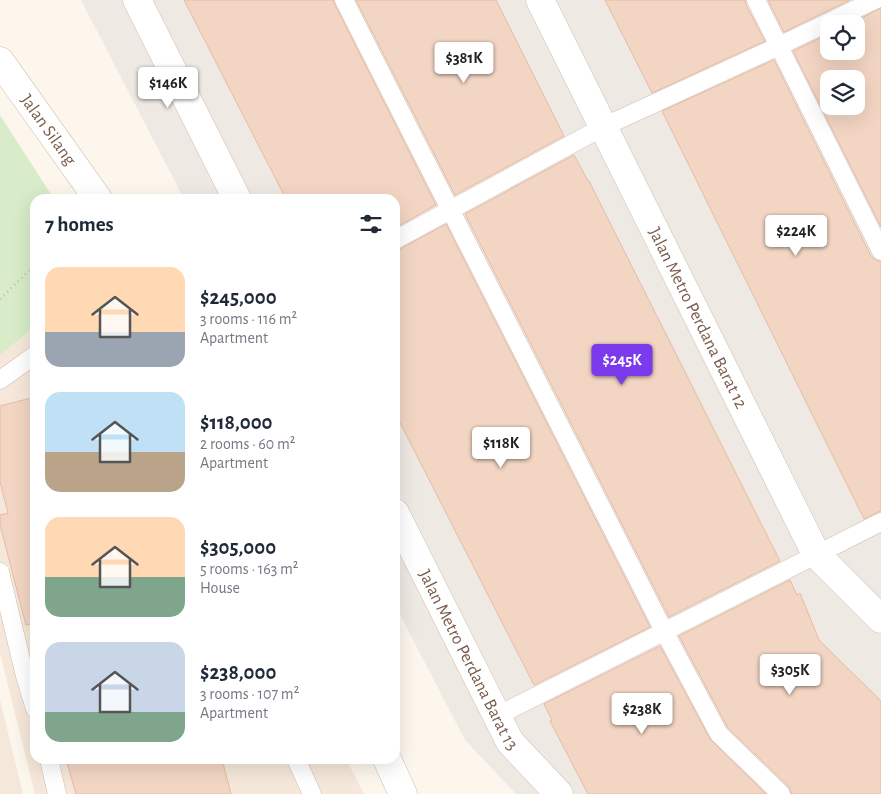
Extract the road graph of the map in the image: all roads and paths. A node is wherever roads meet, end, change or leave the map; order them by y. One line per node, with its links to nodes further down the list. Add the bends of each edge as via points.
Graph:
1 (137, 0): 10 (street)
2 (344, 0): 11 (lane)
3 (540, 0): 8 (street, Jalan Metro Perdana Barat 12)
4 (756, 0): 6 (lane)
5 (875, 0): 6 (lane)
6 (779, 46): 8 (lane); 13 (lane)
7 (0, 60): 9 (street, Jalan Silang)
8 (603, 127): 11 (lane); 20 (street, Jalan Metro Perdana Barat 12)
9 (94, 194)
10 (234, 194)
11 (450, 210): 12 (lane); 23 (lane)
12 (400, 237)
13 (881, 251)
14 (30, 269): 15 (path)
15 (0, 299)
16 (30, 359): 17 (lane)
17 (0, 380)
18 (881, 522): 20 (lane)
19 (400, 524): 25 (street, Jalan Metro Perdana Barat 13)
20 (816, 554): 22 (street, Jalan Metro Perdana Barat 12); 23 (lane)
21 (0, 572): 24 (lane)
22 (881, 619)
23 (664, 632): 25 (lane); 33 (lane, via 719,734)
24 (30, 675)
25 (497, 716): 32 (street, Jalan Metro Perdana Barat 13, via 510,742)
26 (50, 764): 29 (lane)
27 (298, 764): 30 (lane)
28 (389, 764): 31 (street)
29 (57, 794)
30 (312, 794)
31 (403, 794)
32 (559, 794)
33 (781, 794)

